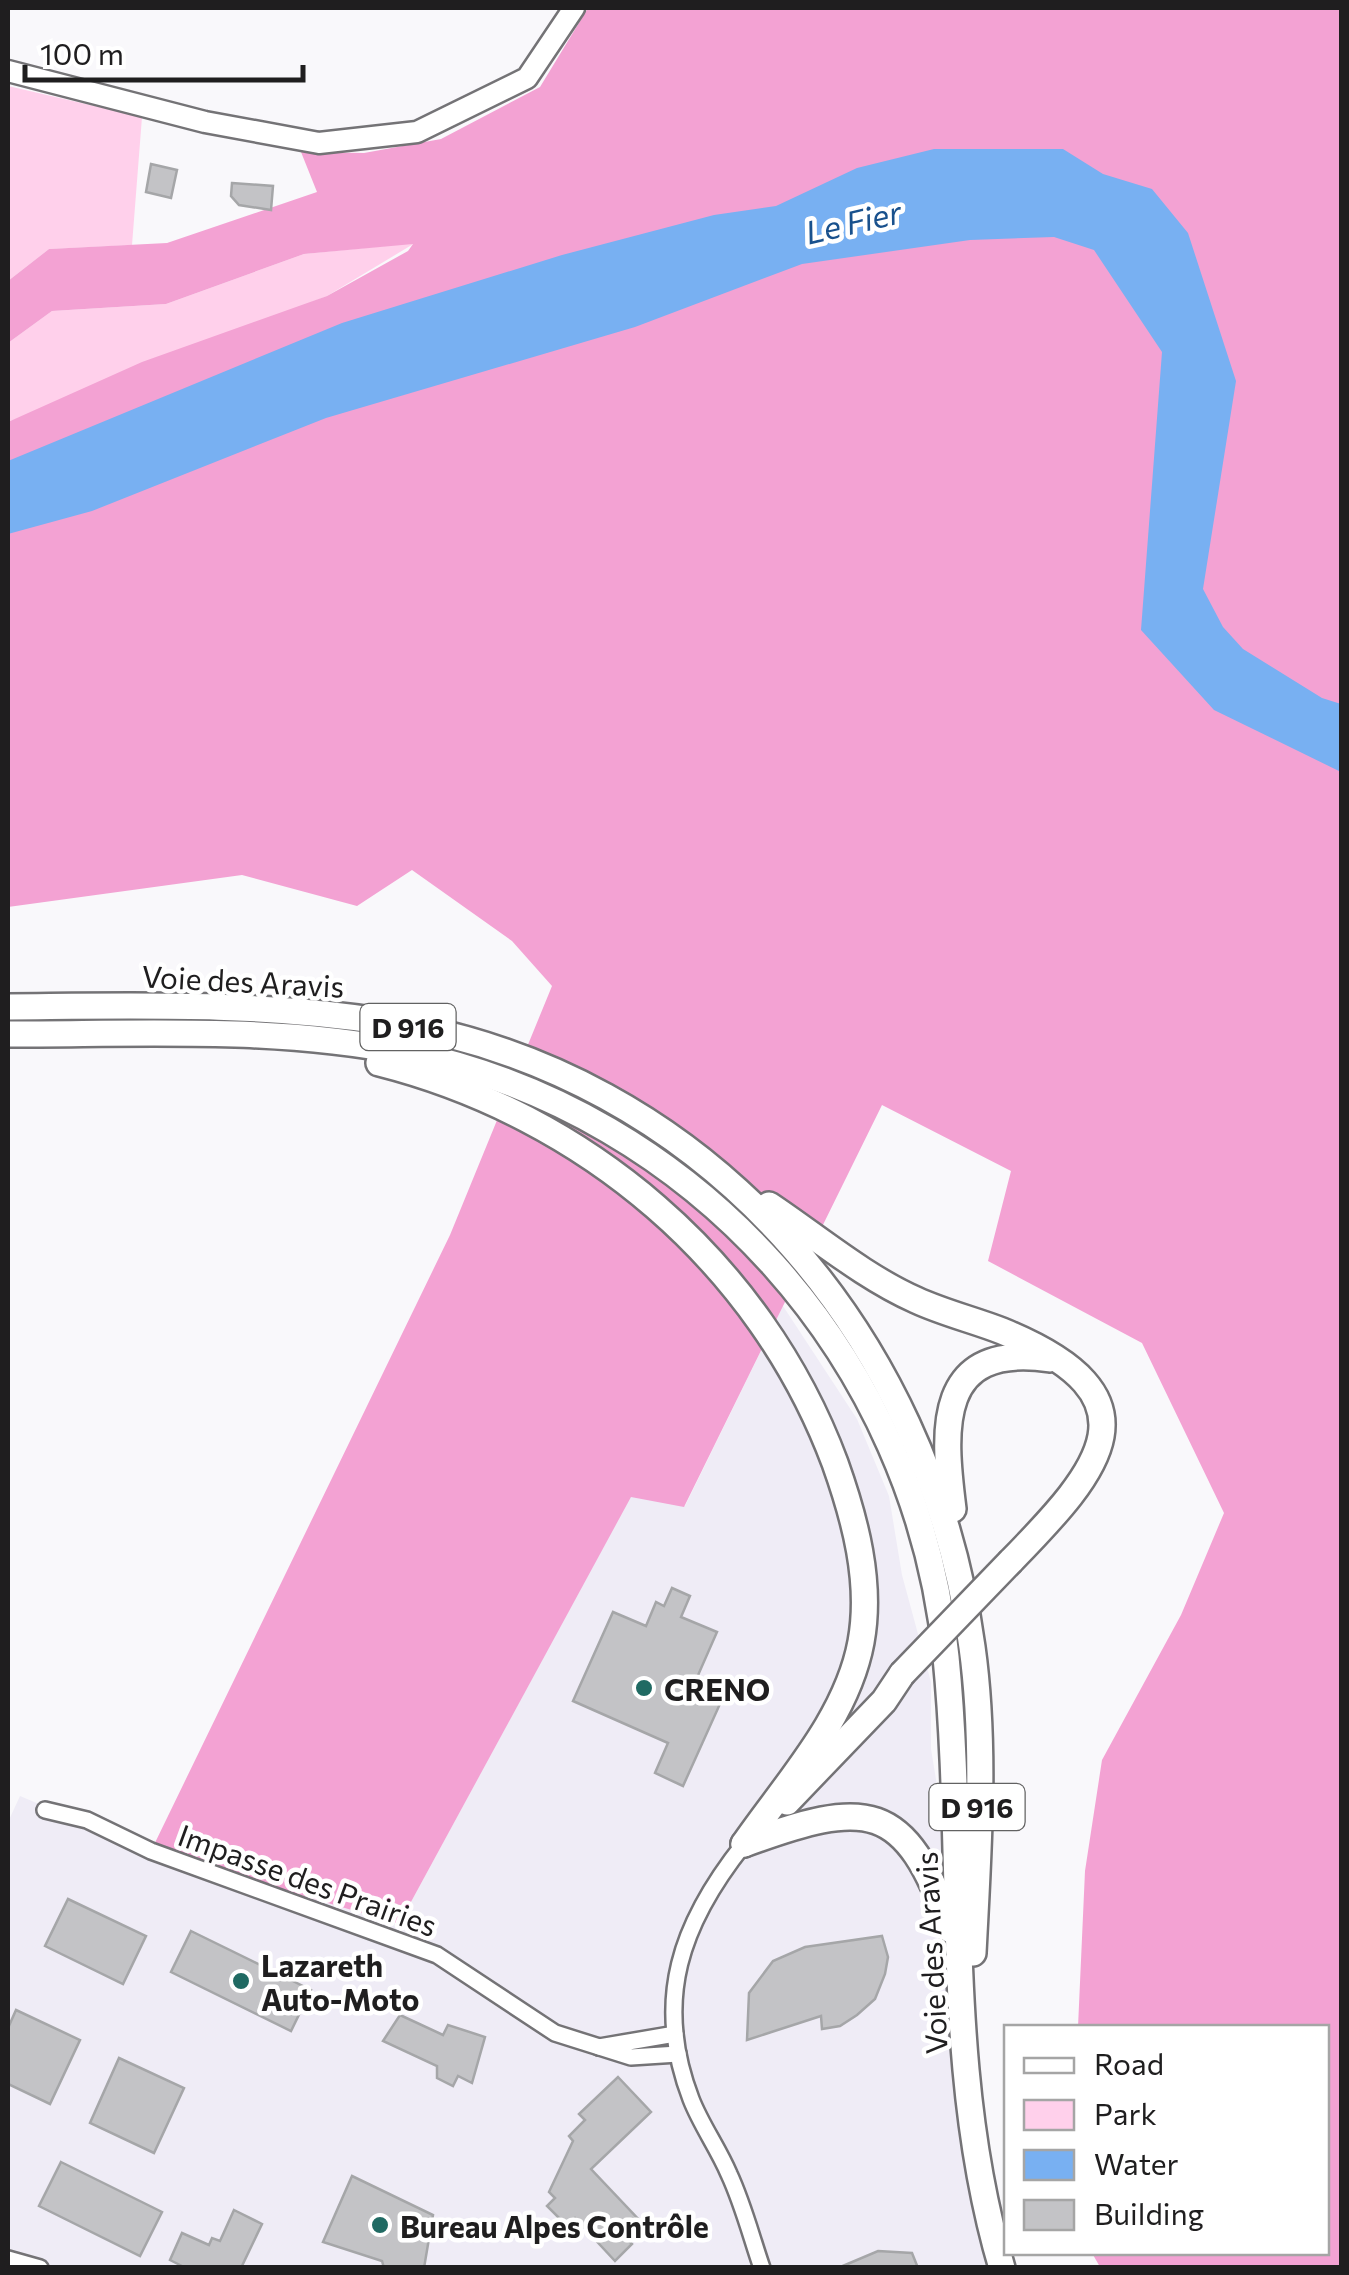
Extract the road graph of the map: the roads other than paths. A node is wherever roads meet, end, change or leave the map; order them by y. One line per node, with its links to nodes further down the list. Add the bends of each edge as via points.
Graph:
1 (574, 8): 2 (street, via 527,78 417,132 318,143 205,122)
2 (8, 71)
3 (8, 1007): 6 (highway, Voie des Aravis / D 916, via 202,1006 388,1022 460,1038 564,1076)
4 (8, 1034): 5 (highway, Voie des Aravis / D 916)
5 (272, 1036): 10 (highway, via 434,1079 535,1123 631,1185 716,1265 797,1381 848,1504 861,1559 864,1620); 13 (highway, Voie des Aravis / D 916, via 408,1053 567,1107 702,1193 749,1235 811,1308 877,1412 906,1481 934,1580 951,1716)
6 (699, 1158): 7 (highway, via 885,1284); 8 (highway, Voie des Aravis / D 916, via 777,1226 853,1325 928,1472)
7 (1060, 1362): 8 (highway, via 1025,1357 990,1364 962,1385 948,1409 946,1456); 9 (highway, bridge, via 1097,1404 1098,1454 1073,1497)
8 (965, 1608): 17 (highway, Voie des Aravis / D 916, via 978,1708)
9 (902, 1674): 10 (highway); 12 (highway, via 884,1701)
10 (846, 1691): 12 (highway)
11 (45, 1810): 15 (street, Impasse des Prairies, via 87,1820 150,1851 438,1954 536,2022)
12 (744, 1844): 13 (highway, via 828,1816 884,1825 923,1860); 14 (street, via 708,1892 684,1941)
13 (957, 1948): 17 (highway, Voie des Aravis / D 916)
14 (675, 2034): 15 (street); 16 (street)
15 (595, 2048): 16 (street, Impasse des Prairies, via 631,2058)
16 (678, 2054): 20 (street)
17 (970, 2075): 21 (highway, Voie des Aravis / D 916, via 976,2151)
18 (8, 2259): 19 (street)
19 (40, 2268)
20 (762, 2268)
21 (1002, 2268)

